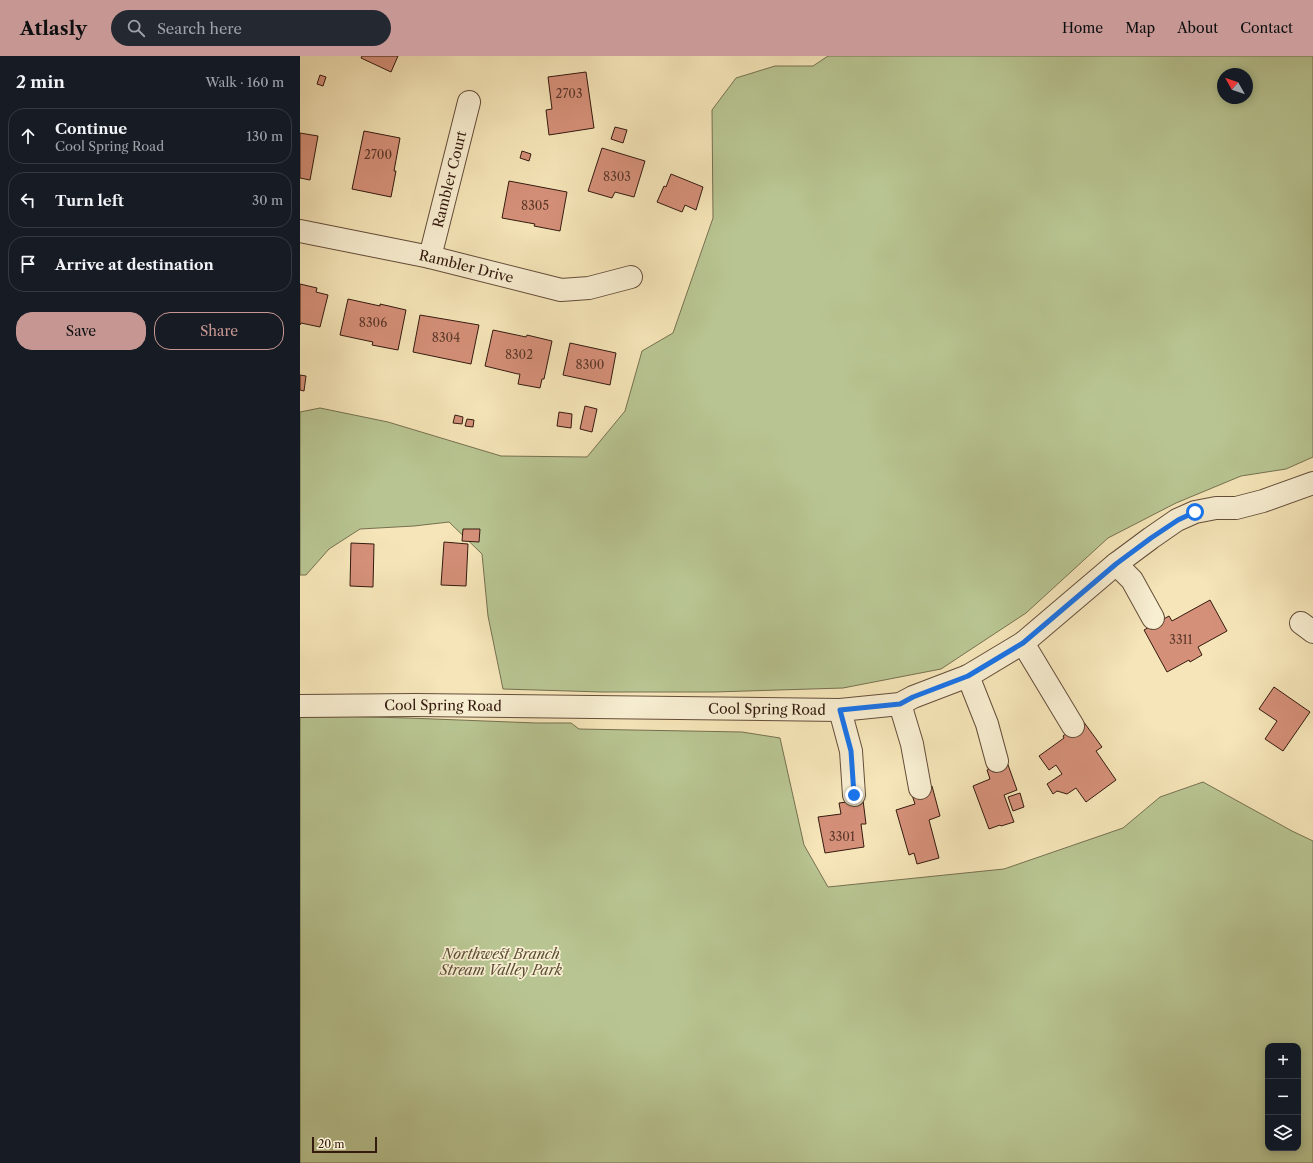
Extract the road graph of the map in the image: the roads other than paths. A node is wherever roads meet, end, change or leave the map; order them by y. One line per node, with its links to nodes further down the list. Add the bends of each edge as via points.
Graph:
1 (469, 102): 3 (street, Rambler Court)
2 (300, 231): 3 (street, Rambler Drive)
3 (430, 257): 4 (street, Rambler Drive, via 561,290 589,288)
4 (631, 277)
5 (1313, 483): 6 (street, Cool Spring Road, via 1263,502 1236,508 1195,512 1172,524)
6 (1116, 564): 7 (street, via 1132,580); 8 (street, Cool Spring Road)
7 (1153, 618)
8 (1023, 643): 9 (street, Cool Spring Road); 13 (street)
9 (968, 676): 10 (street, Cool Spring Road); 14 (street, via 987,724)
10 (900, 704): 12 (street, Cool Spring Road); 15 (street, via 912,744)
11 (300, 706): 12 (street, Cool Spring Road)
12 (840, 710): 16 (street, via 851,751)
13 (1073, 726)
14 (997, 761)
15 (920, 788)
16 (854, 795)

